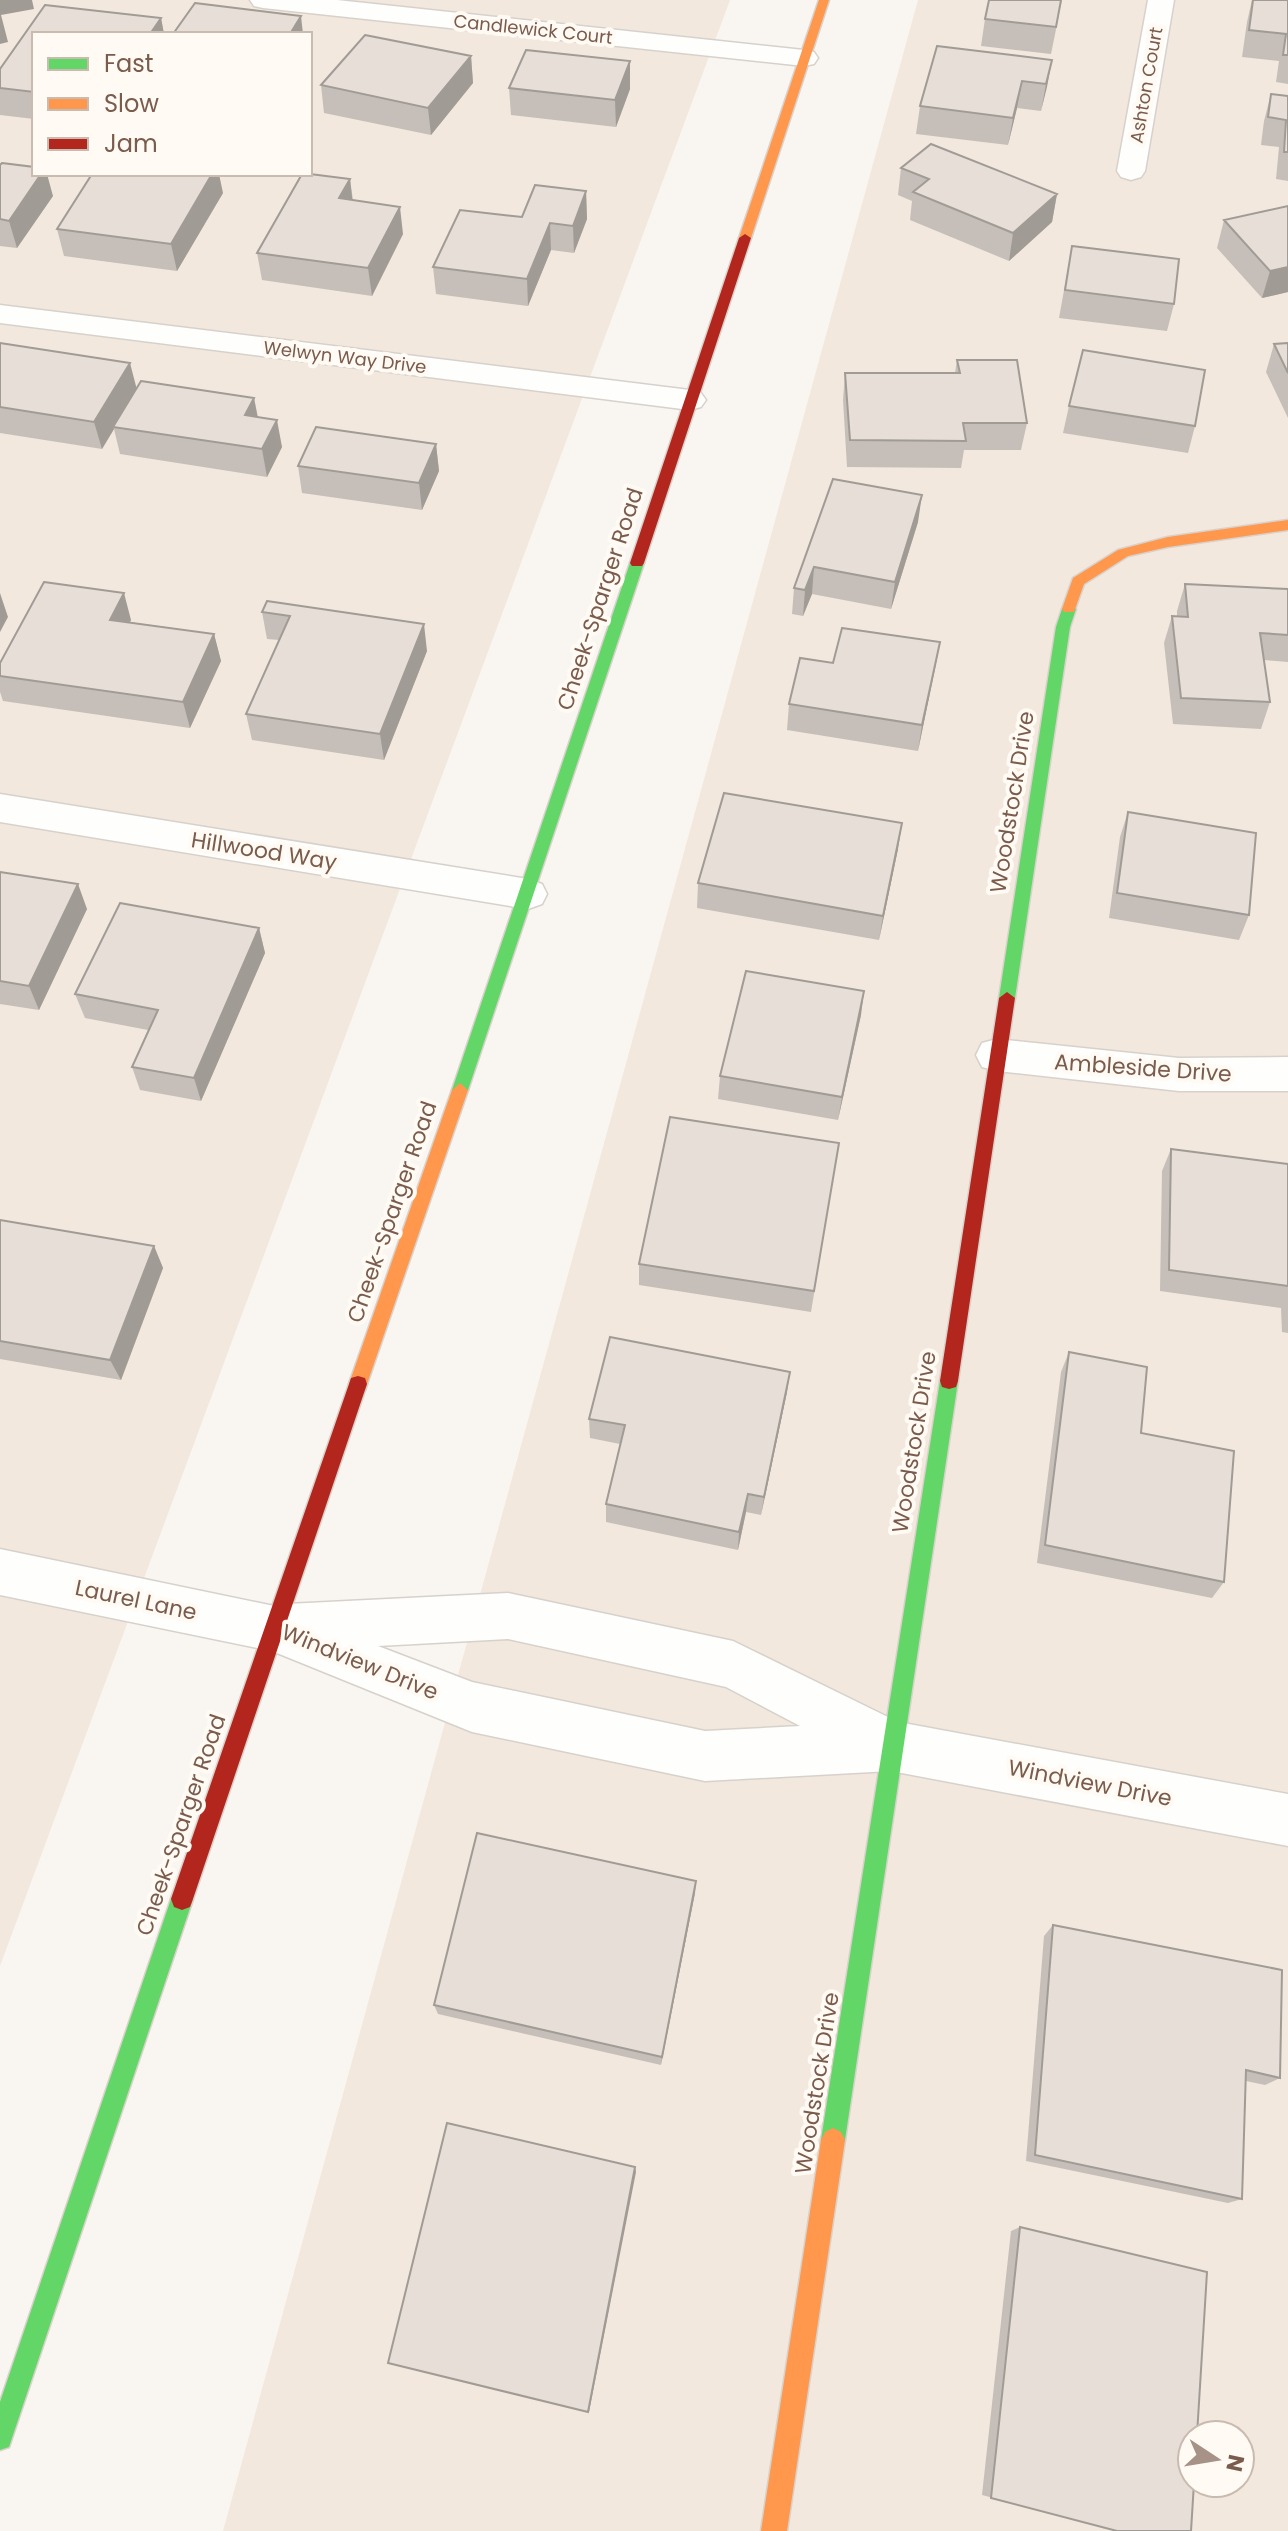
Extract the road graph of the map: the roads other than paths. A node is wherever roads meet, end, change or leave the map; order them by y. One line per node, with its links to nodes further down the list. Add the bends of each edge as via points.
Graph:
1 (263, 0): 4 (street, Candlewick Court)
2 (824, 0): 4 (main road, Cheek-Sparger Road)
3 (1161, 0): 5 (street, Ashton Court)
4 (804, 58): 7 (main road, Cheek-Sparger Road)
5 (1131, 171)
6 (0, 314): 7 (street, Welwyn Way Drive)
7 (690, 400): 10 (main road, Cheek-Sparger Road)
8 (1288, 525): 11 (main road, Woodstock Drive, via 1123,553 1078,581 1063,627)
9 (0, 808): 10 (street, Hillwood Way)
10 (528, 894): 14 (main road, Cheek-Sparger Road)
11 (997, 1055): 12 (street, Ambleside Drive, via 1139,1070); 15 (main road, Woodstock Drive)
12 (1288, 1074)
13 (0, 1572): 14 (street, Laurel Lane)
14 (273, 1628): 15 (street, Windview Drive, via 472,1707 705,1756); 15 (street, Windview Drive, via 508,1616 733,1665); 17 (main road, Cheek-Sparger Road)
15 (891, 1746): 16 (street, Windview Drive); 18 (main road, Woodstock Drive)
16 (1288, 1820)
17 (0, 2438)
18 (774, 2531)

